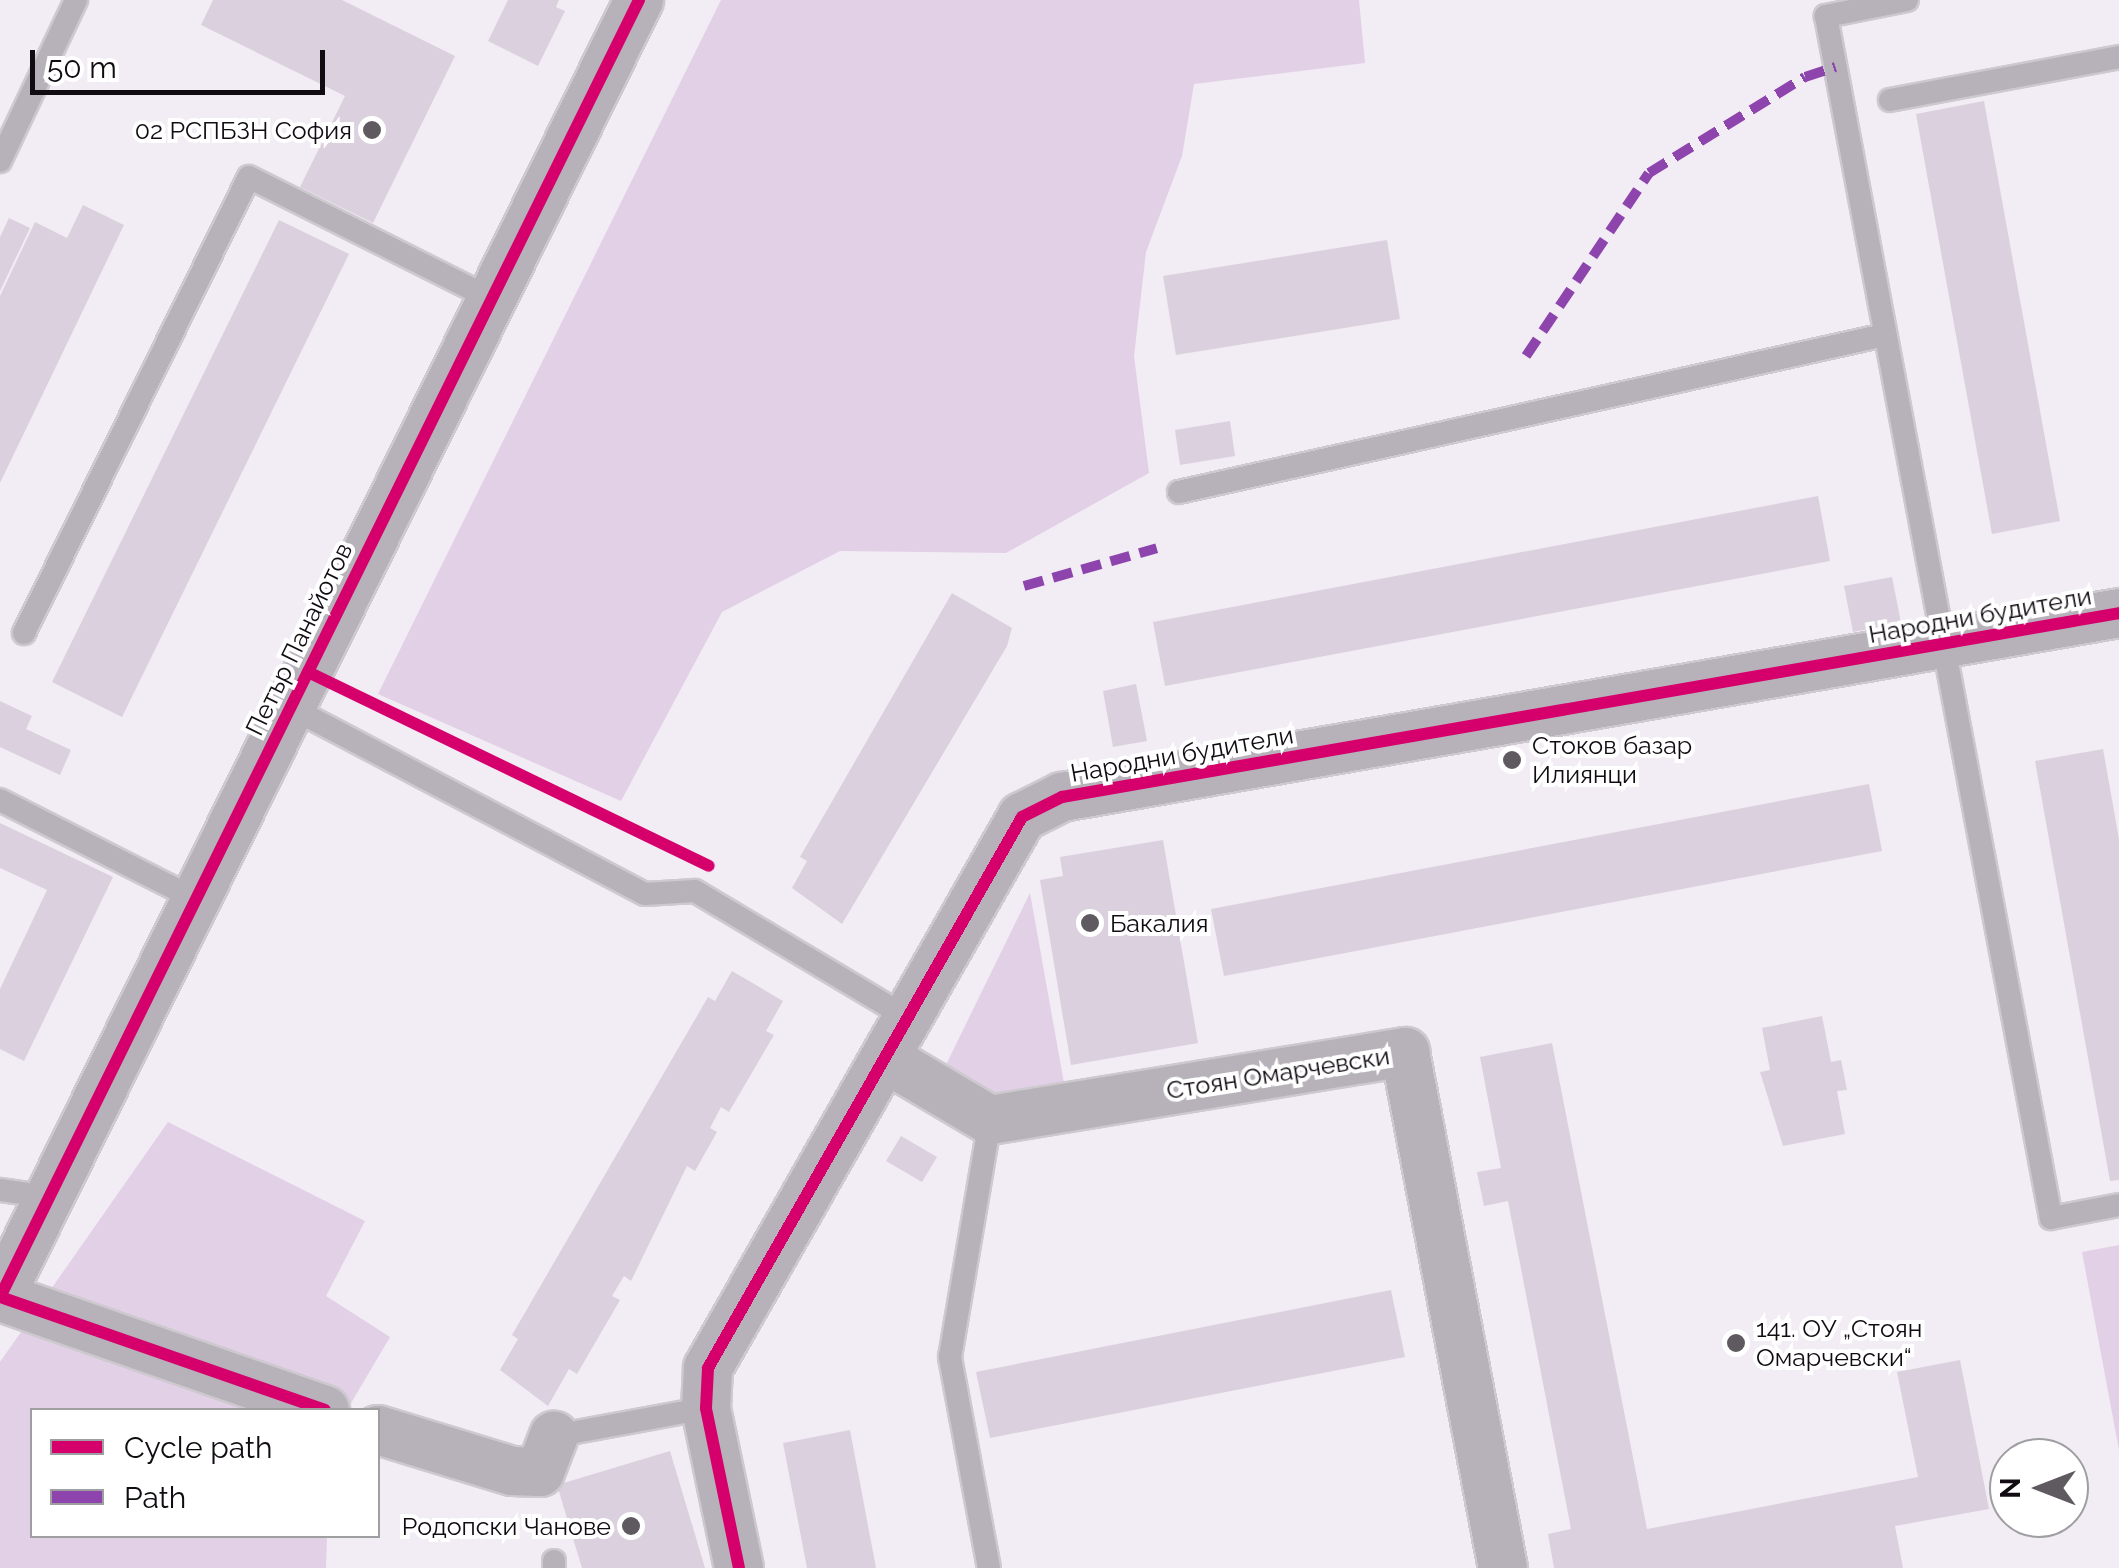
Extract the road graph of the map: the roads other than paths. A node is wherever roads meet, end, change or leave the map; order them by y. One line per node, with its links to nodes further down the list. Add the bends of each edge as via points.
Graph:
1 (76, 0): 6 (lane)
2 (639, 0): 7 (street, Петър Панайотов)
3 (1907, 0): 8 (lane, via 1826,16)
4 (2119, 57): 5 (lane)
5 (1890, 100)
6 (0, 161)
7 (492, 299): 11 (lane, via 249,177); 13 (street, Петър Панайотов)
8 (1884, 335): 9 (lane); 12 (lane)
9 (1179, 492)
10 (2119, 613): 12 (street, Народни будители)
11 (24, 633)
12 (1939, 645): 16 (street, Народни будители, via 1062,797 1022,818); 20 (lane, via 2050,1218)
13 (290, 708): 15 (street, Петър Панайотов); 16 (lane, via 645,894 695,891)
14 (0, 800): 15 (lane)
15 (195, 899): 19 (street, Петър Панайотов)
16 (896, 1038): 17 (street); 23 (street, Народни будители, via 708,1368)
17 (990, 1120): 27 (lane, via 950,1357); 28 (street, Стоян Омарчевски, via 1404,1052)
18 (0, 1190): 19 (lane)
19 (49, 1196): 21 (street, Петър Панайотов)
20 (2119, 1205)
21 (0, 1298): 22 (street)
22 (319, 1408)
23 (706, 1408): 25 (lane); 26 (street, Народни будители)
24 (380, 1431): 25 (street, via 512,1471 540,1472)
25 (554, 1436)
26 (739, 1568)
27 (990, 1568)
28 (1504, 1568)

